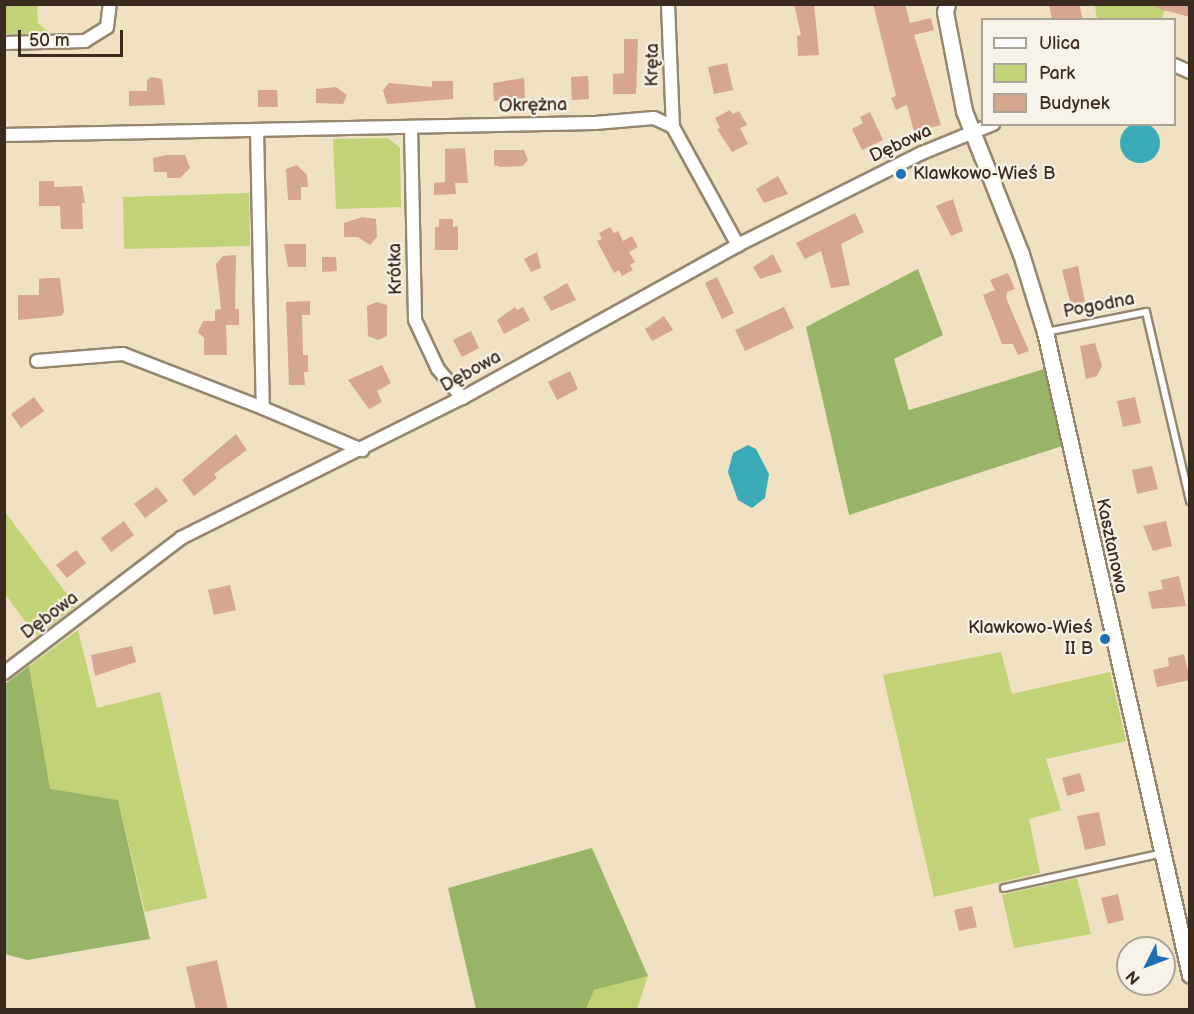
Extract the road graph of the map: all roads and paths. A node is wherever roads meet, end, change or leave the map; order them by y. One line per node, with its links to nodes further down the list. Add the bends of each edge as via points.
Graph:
1 (110, 4): 4 (street, via 107,27 85,41)
2 (668, 4): 9 (street, Kręta)
3 (947, 4): 11 (street, Kasztanowa, via 945,12 964,111)
4 (4, 43)
5 (1176, 66): 6 (street)
6 (1190, 72)
7 (411, 126): 9 (street, Okrężna, via 654,118); 10 (street, Okrężna); 16 (street, Krótka, via 415,320 438,369)
8 (988, 126): 11 (street, Dębowa)
9 (673, 127): 13 (street)
10 (257, 130): 12 (street, Okrężna); 17 (street)
11 (973, 132): 13 (street, Dębowa); 14 (street, Kasztanowa, via 1021,254)
12 (4, 135)
13 (738, 245): 16 (street, Dębowa)
14 (1045, 332): 19 (lane, Pogodna, via 1146,312); 21 (street, Kasztanowa)
15 (37, 361): 17 (street, via 123,354)
16 (462, 398): 18 (street, Dębowa)
17 (263, 408): 18 (street)
18 (362, 450): 20 (street, Dębowa, via 181,538)
19 (1190, 501)
20 (4, 673)
21 (1164, 853): 22 (lane); 23 (street, Kasztanowa)
22 (1004, 888)
23 (1190, 975)

